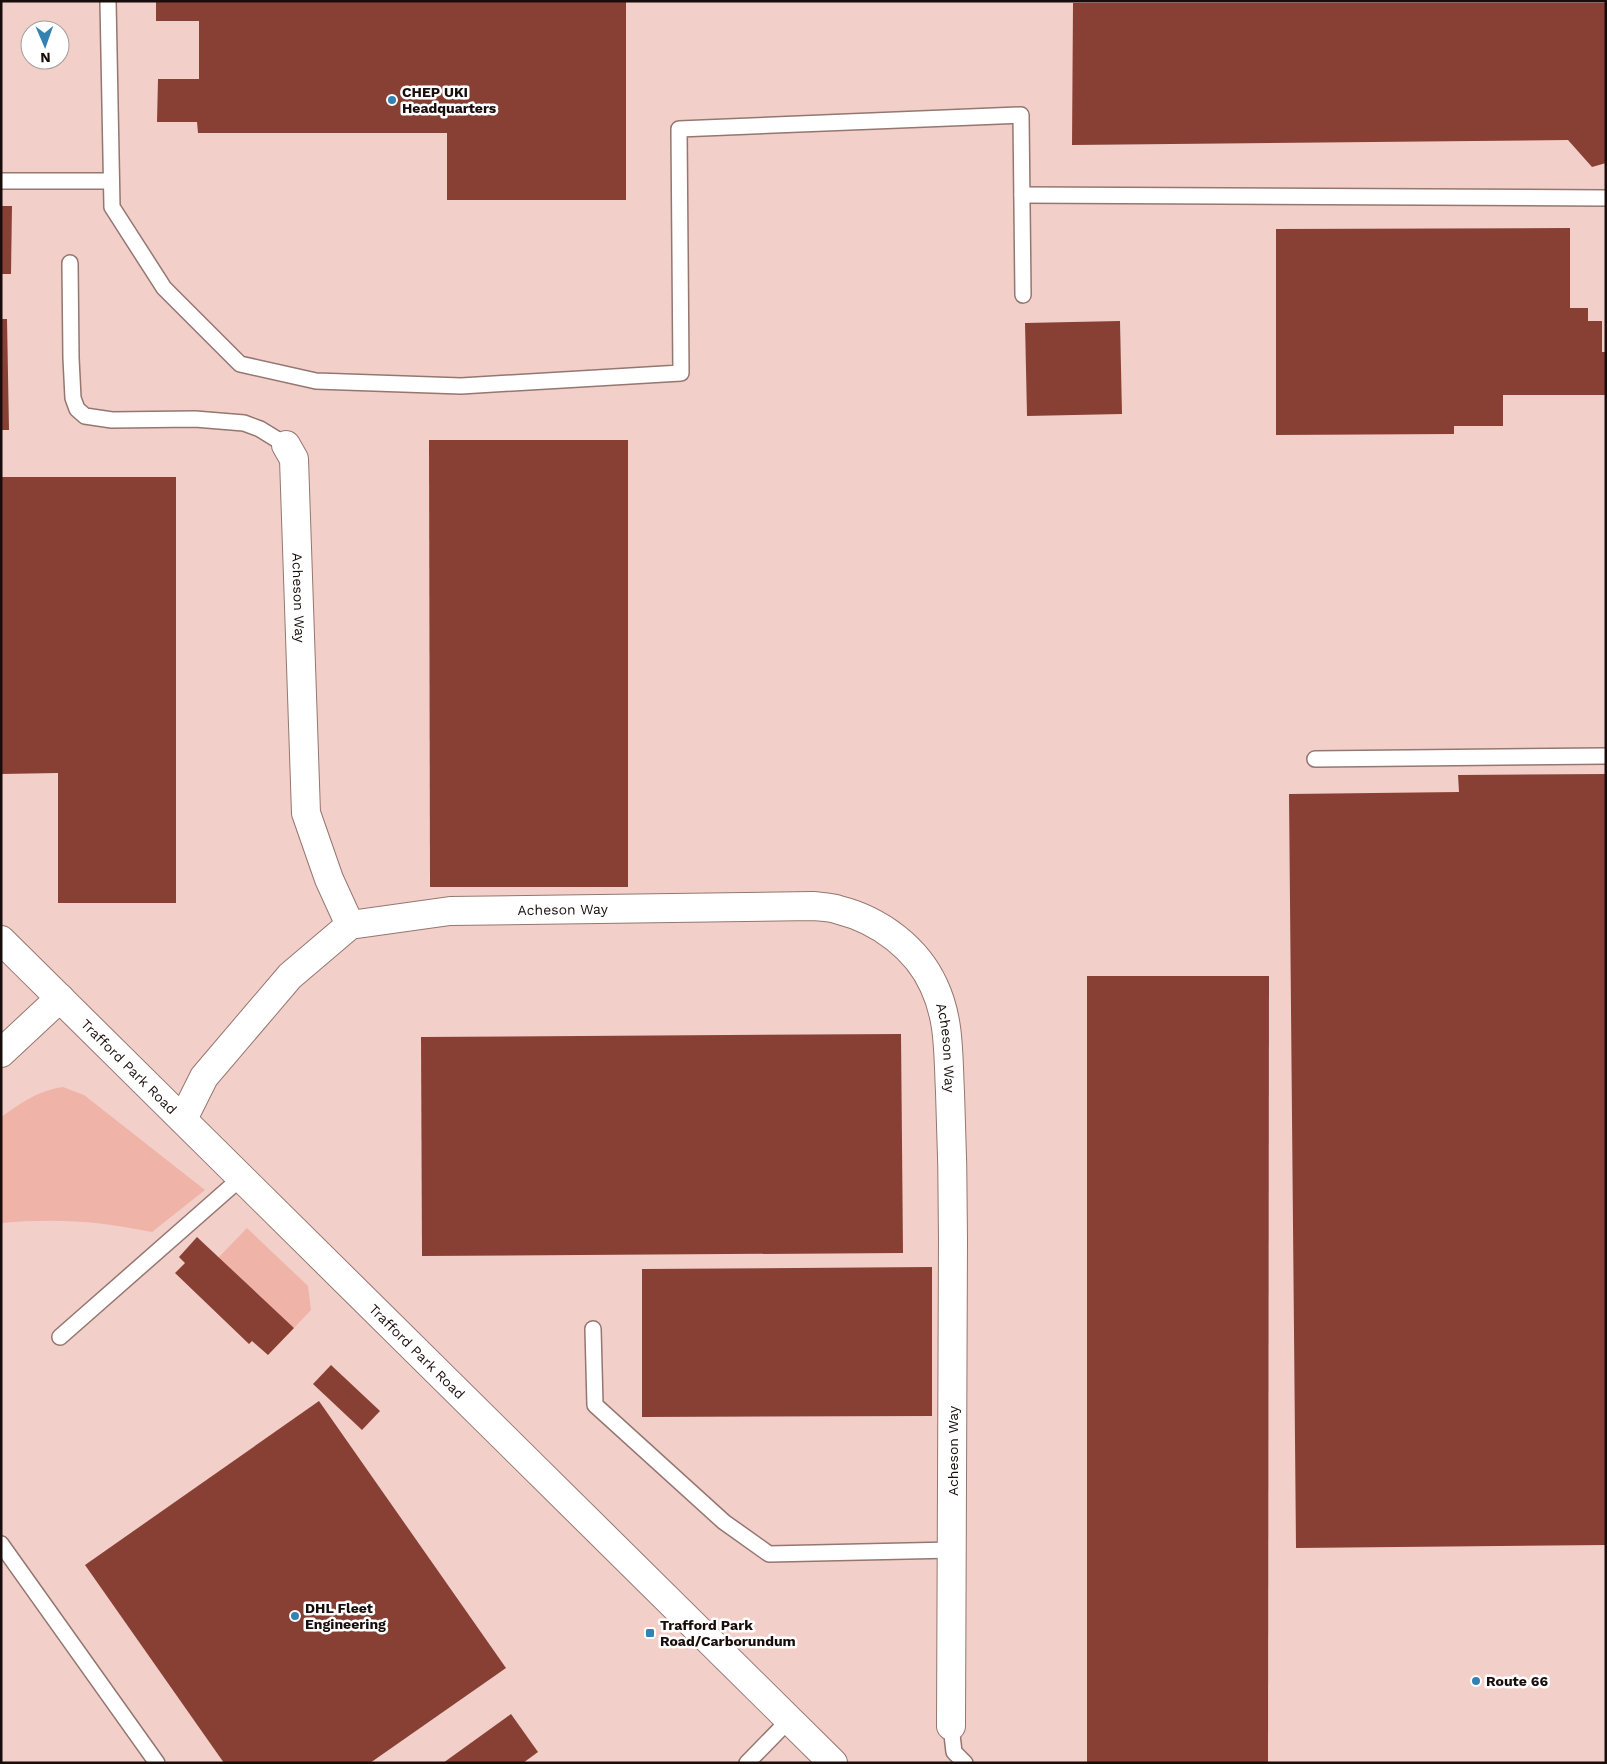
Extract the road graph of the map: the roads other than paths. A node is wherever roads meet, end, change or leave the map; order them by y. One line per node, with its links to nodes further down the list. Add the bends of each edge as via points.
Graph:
1 (108, 1): 3 (lane)
2 (1, 181): 3 (lane)
3 (111, 181): 4 (lane, via 112,207 164,288 240,364 316,381 461,386 680,373 679,129 1021,115)
4 (1022, 195): 5 (lane); 7 (lane)
5 (1606, 198)
6 (70, 263): 8 (lane, via 73,398 77,409 85,416 112,420 195,419 244,423)
7 (1023, 295)
8 (286, 445): 11 (street, Acheson Way, via 294,459 306,813 329,879)
9 (1606, 756): 10 (lane)
10 (1316, 758)
11 (350, 925): 15 (street, via 290,976 204,1077); 20 (street, Acheson Way, via 450,911 812,906 838,909 861,917 884,928 903,944 934,984 948,1032 953,1160)
12 (1, 940): 13 (street, Trafford Park Road)
13 (60, 998): 14 (street); 15 (street, Trafford Park Road)
14 (1, 1053)
15 (183, 1119): 16 (street, Trafford Park Road)
16 (242, 1177): 18 (lane); 21 (street, Trafford Park Road)
17 (593, 1329): 20 (lane, via 594,1405 724,1522 770,1554)
18 (60, 1336)
19 (1, 1544): 23 (lane)
20 (952, 1550): 22 (street, Acheson Way)
21 (790, 1720): 24 (lane); 25 (street, Trafford Park Road)
22 (951, 1726): 26 (lane, via 954,1752)
23 (157, 1763)
24 (747, 1763)
25 (833, 1763)
26 (965, 1763)

